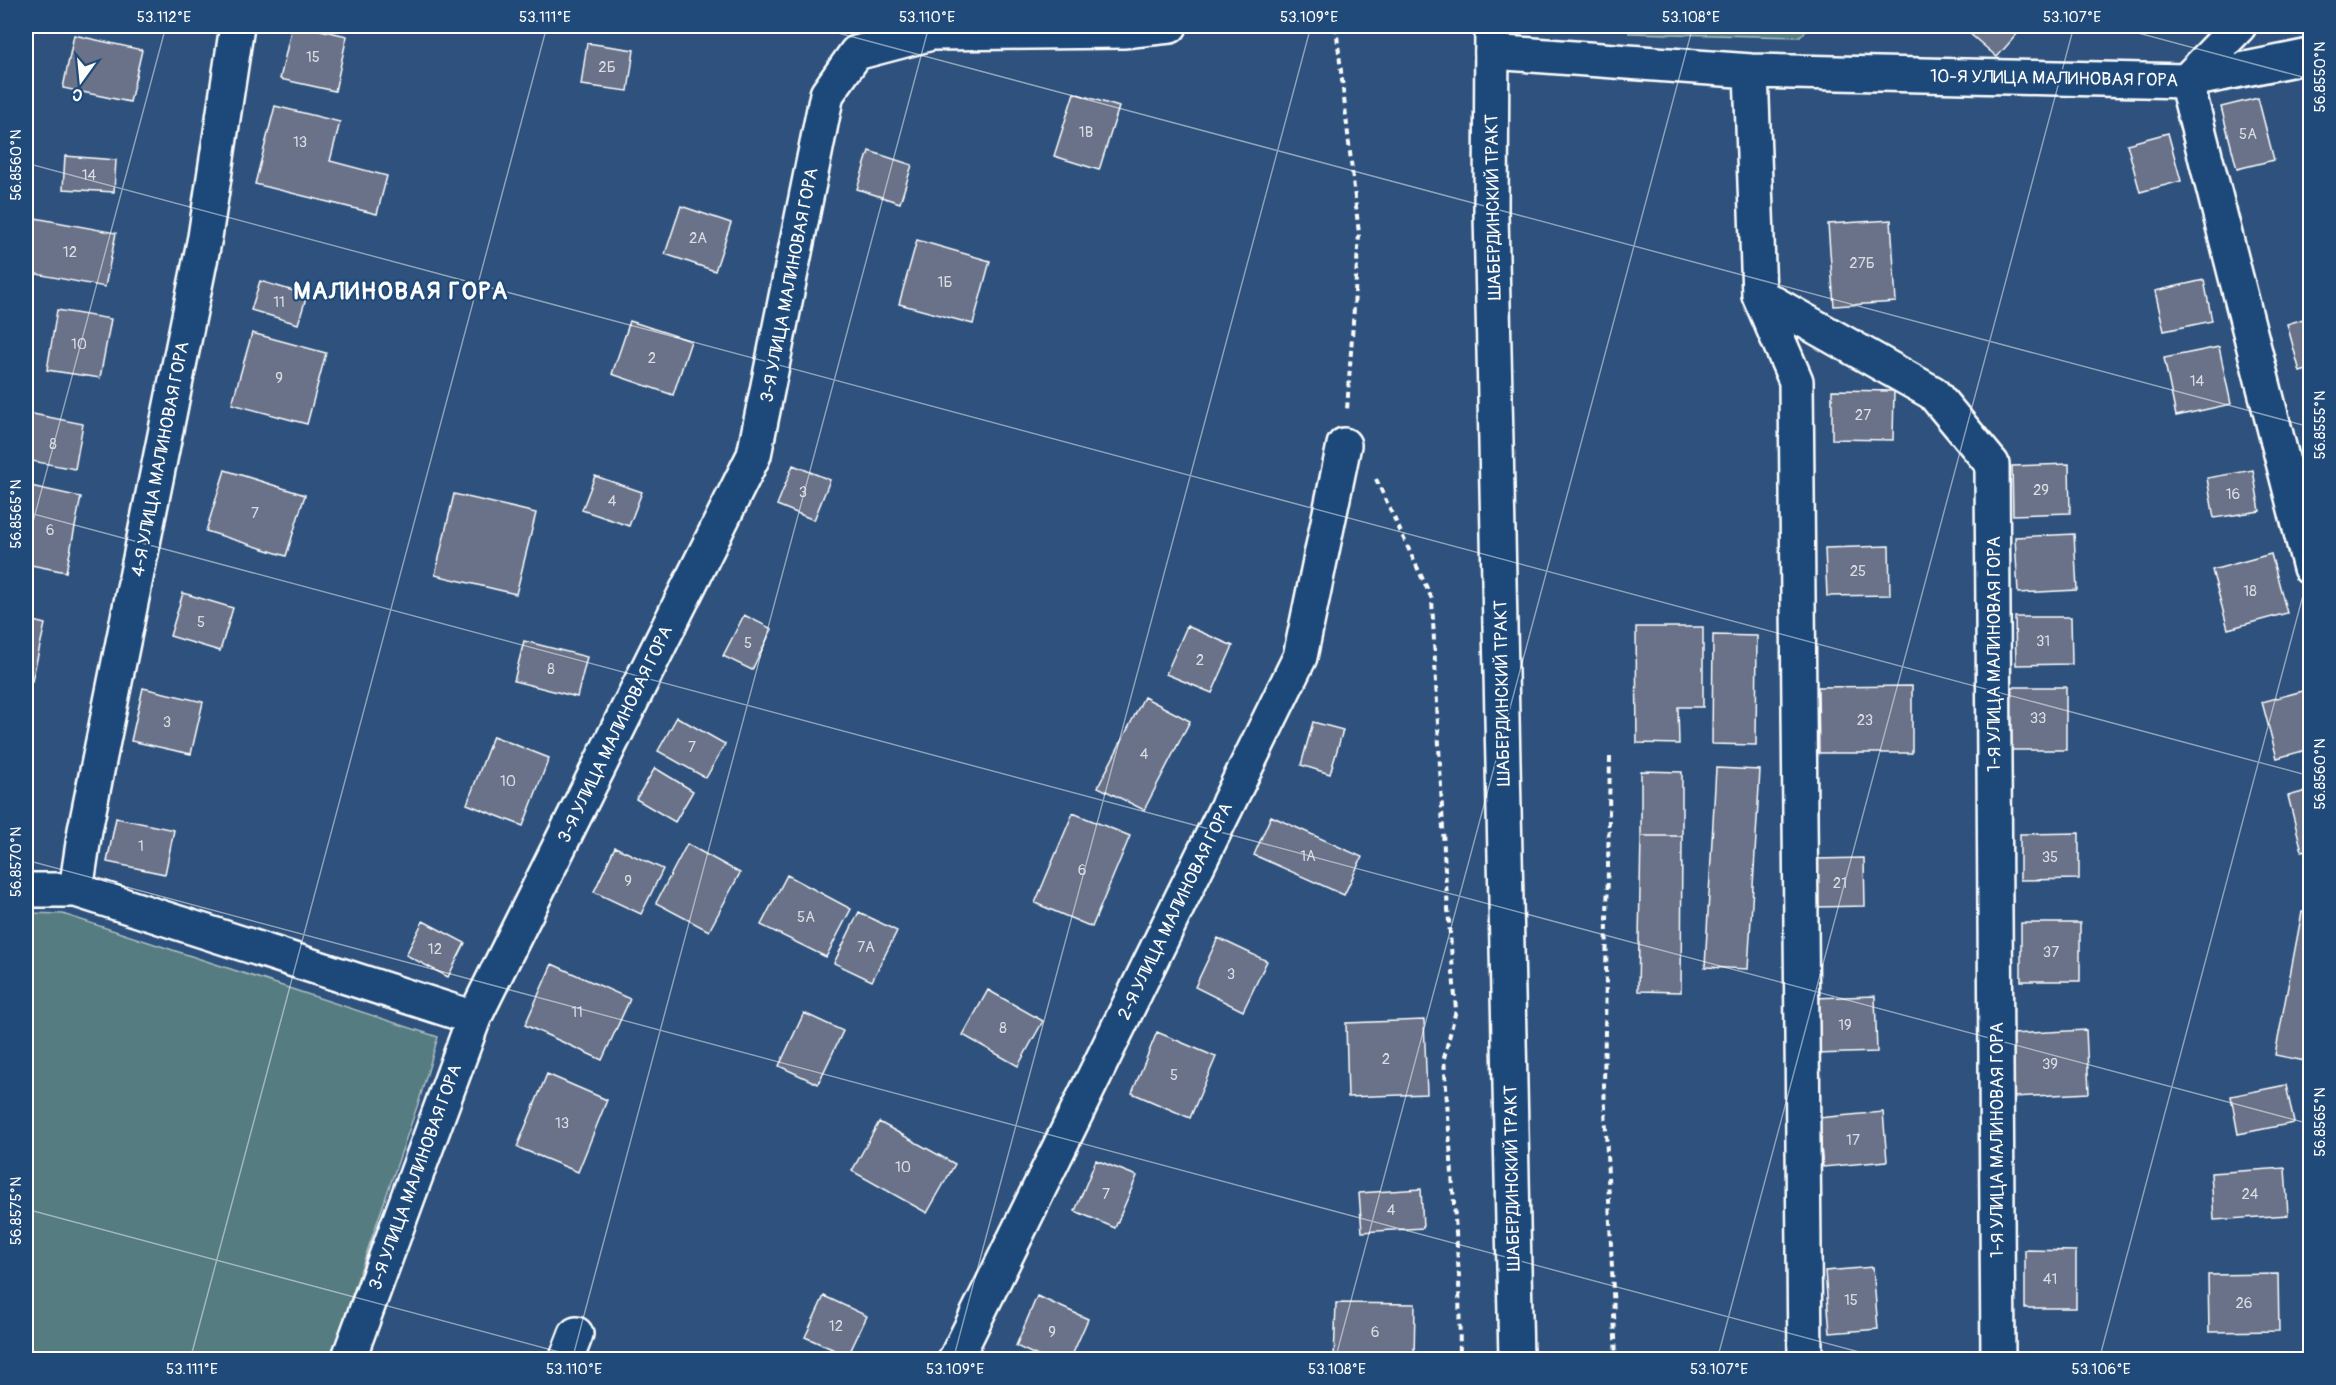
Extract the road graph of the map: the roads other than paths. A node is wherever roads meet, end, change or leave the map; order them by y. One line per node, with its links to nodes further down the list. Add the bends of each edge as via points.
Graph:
1 (237, 26): 12 (street, 4-Я УЛИЦА МАЛИНОВАЯ ГОРА, via 205,237)
2 (1170, 26): 13 (street, 3-Я УЛИЦА МАЛИНОВАЯ ГОРА, via 1124,31 932,33 856,53 827,94 754,455)
3 (2239, 26): 7 (street)
4 (1492, 39): 6 (street, 10-Я УЛИЦА МАЛИНОВАЯ ГОРА); 16 (street, ШАБЕРДИНСКИЙ ТРАКТ, via 1491,213)
5 (2310, 56): 7 (street)
6 (1751, 71): 7 (street, 10-Я УЛИЦА МАЛИНОВАЯ ГОРА); 8 (street)
7 (2186, 81): 10 (street, 10-Я УЛИЦА МАЛИНОВАЯ ГОРА)
8 (1759, 295): 17 (street, via 1796,381); 18 (street, 1-Я УЛИЦА МАЛИНОВАЯ ГОРА, via 1933,393 1992,464)
9 (1344, 445): 15 (street, 2-Я УЛИЦА МАЛИНОВАЯ ГОРА, via 1300,657)
10 (2310, 568)
11 (26, 890): 12 (street)
12 (76, 890): 13 (street)
13 (474, 1018): 14 (street, 3-Я УЛИЦА МАЛИНОВАЯ ГОРА)
14 (348, 1359)
15 (955, 1359)
16 (1516, 1359)
17 (1805, 1359)
18 (1998, 1359)

